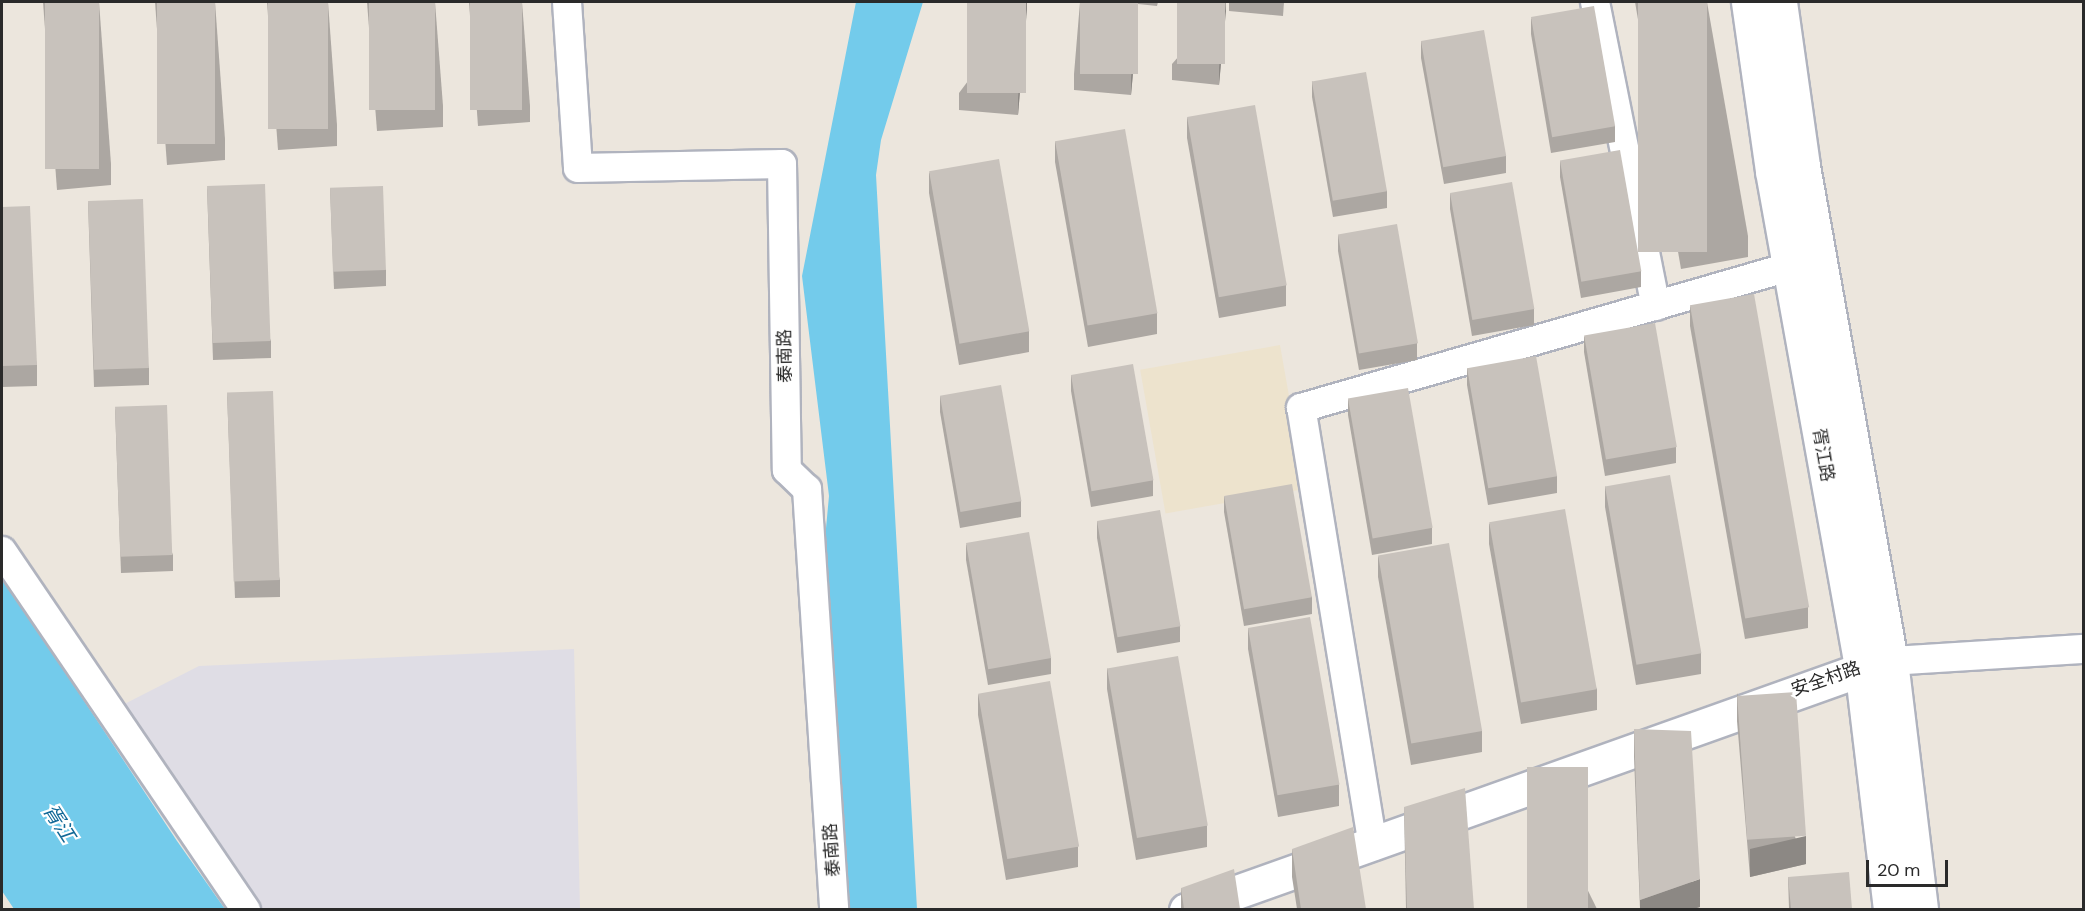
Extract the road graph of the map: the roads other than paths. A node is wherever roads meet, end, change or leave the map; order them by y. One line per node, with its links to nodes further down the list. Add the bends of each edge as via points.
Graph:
1 (567, 2): 12 (street, 泰南路, via 578,168 782,164 787,470 807,489)
2 (1594, 2): 6 (street)
3 (1748, 2): 5 (main road, 胥江路)
4 (1780, 2): 9 (main road, 胥江路)
5 (1789, 267): 6 (street); 9 (main road, 胥江路)
6 (1656, 306): 10 (street, via 1301,408)
7 (2, 550): 11 (street)
8 (2084, 649): 9 (street)
9 (1876, 663): 10 (main road, 安全村路); 14 (main road, 胥江路); 15 (main road, 胥江路)
10 (1373, 846): 13 (main road, 安全村路)
11 (246, 909)
12 (834, 909)
13 (1186, 909)
14 (1890, 909)
15 (1921, 909)

